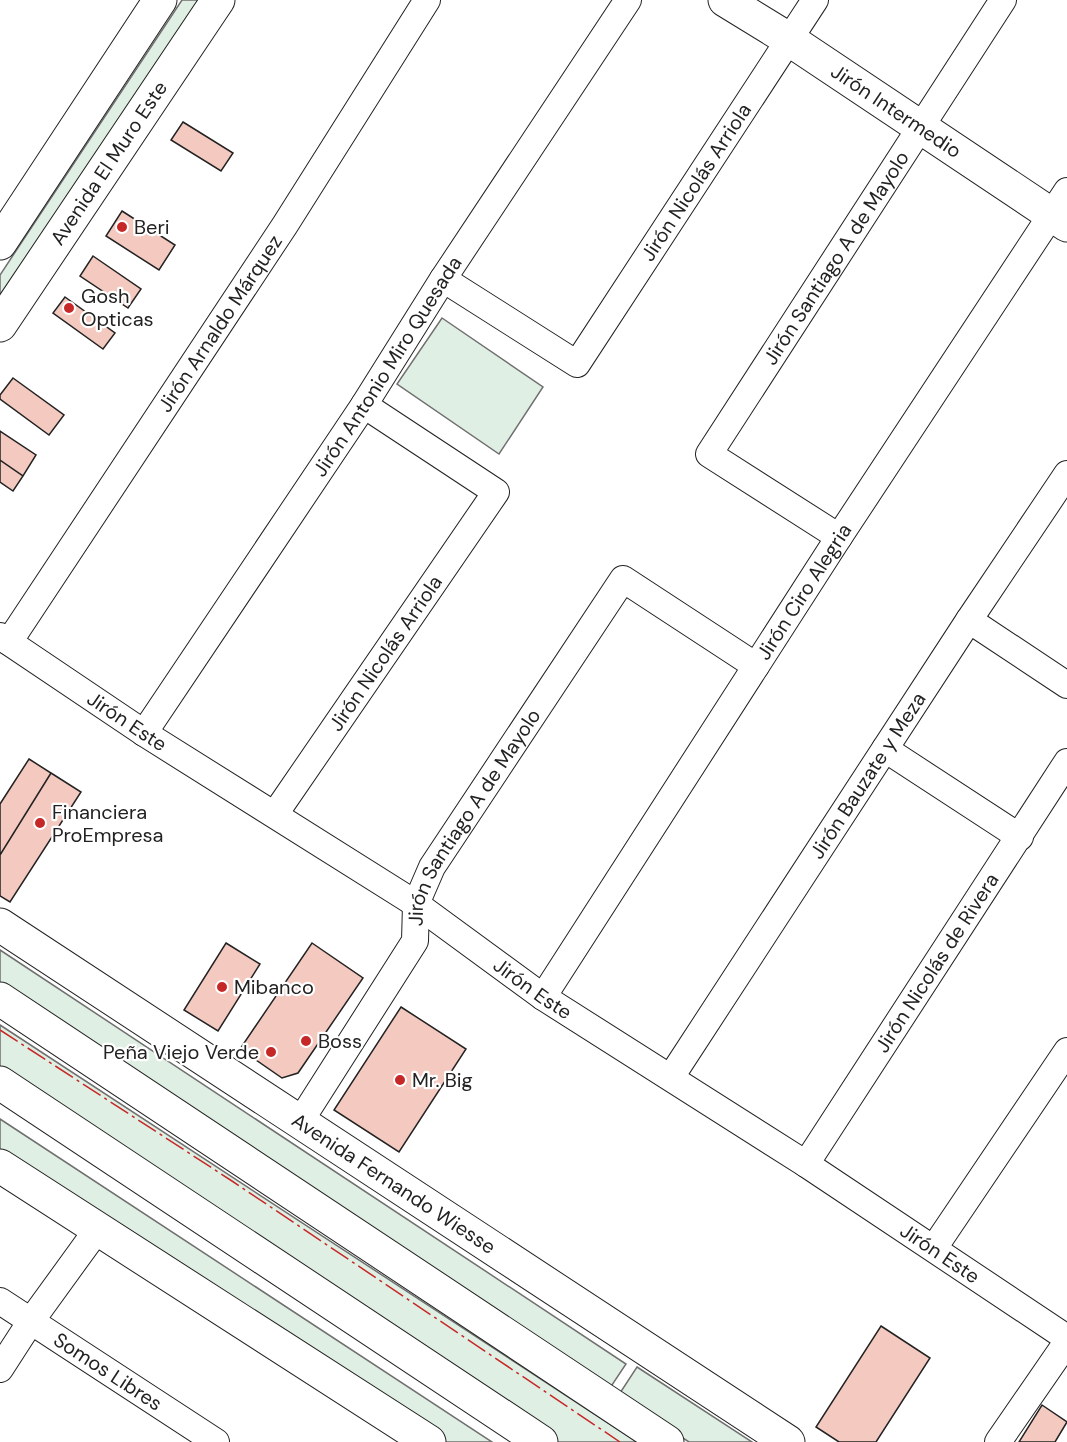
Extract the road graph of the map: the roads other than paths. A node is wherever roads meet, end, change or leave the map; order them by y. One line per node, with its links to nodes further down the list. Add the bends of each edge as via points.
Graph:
1 (160, 0): 11 (main road)
2 (218, 0): 13 (main road, Avenida El Muro Este)
3 (427, 0): 18 (street, Jirón Arnaldo Márquez, via 285,225)
4 (628, 0): 12 (street, Jirón Antonio Miro Quesada)
5 (725, 0): 8 (main road, Jirón Intermedio)
6 (815, 0): 8 (street, Jirón Nicolás Arriola)
7 (1003, 0): 9 (street, Jirón Santiago A de Mayolo)
8 (790, 40): 9 (main road, Jirón Intermedio); 12 (street, Jirón Nicolás Arriola, via 577,364)
9 (921, 129): 10 (main road, Jirón Intermedio); 16 (street, Jirón Santiago A de Mayolo, via 710,454)
10 (1062, 210): 16 (street, Jirón Ciro Alegria)
11 (0, 243)
12 (443, 279): 14 (street, Jirón Antonio Miro Quesada)
13 (0, 325)
14 (364, 405): 21 (street, Jirón Antonio Miro Quesada); 24 (street, Jirón Nicolás Arriola, via 496,492)
15 (1067, 474): 17 (street, Jirón Bauzate y Meza)
16 (839, 537): 19 (street, Jirón Ciro Alegria)
17 (969, 620): 20 (street); 22 (street, Jirón Bauzate y Meza)
18 (5, 639): 21 (street, Jirón Este)
19 (756, 666): 26 (street, Jirón Santiago A de Mayolo, via 623,579 432,867); 28 (street, Jirón Ciro Alegria)
20 (1067, 685)
21 (144, 733): 24 (street, Jirón Este)
22 (885, 749): 25 (street); 31 (street, Jirón Bauzate y Meza)
23 (1067, 762): 25 (street, Jirón Nicolás de Rivera)
24 (275, 814): 26 (street, Jirón Este)
25 (1020, 837): 34 (street, Jirón Nicolás de Rivera)
26 (416, 904): 28 (street, Jirón Este); 33 (street, Jirón Santiago A de Mayolo, via 415,941)
27 (0, 925): 33 (main road, Avenida Fernando Wiesse)
28 (543, 997): 31 (street, Jirón Este)
29 (0, 999): 45 (main road)
30 (1067, 1051): 37 (street)
31 (671, 1077): 34 (street, Jirón Este)
32 (0, 1083): 44 (main road)
33 (301, 1120): 46 (main road, Avenida Fernando Wiesse)
34 (806, 1164): 37 (street, Jirón Este)
35 (0, 1166): 36 (main road)
36 (97, 1230): 39 (street); 43 (main road)
37 (934, 1248): 40 (street, Jirón Este)
38 (0, 1300): 39 (street, Somos Libres)
39 (31, 1321): 41 (street); 42 (street, Somos Libres)
40 (1067, 1340): 47 (street)
41 (0, 1369)
42 (216, 1442)
43 (429, 1442)
44 (541, 1442)
45 (667, 1442)
46 (788, 1442)
47 (998, 1442)

